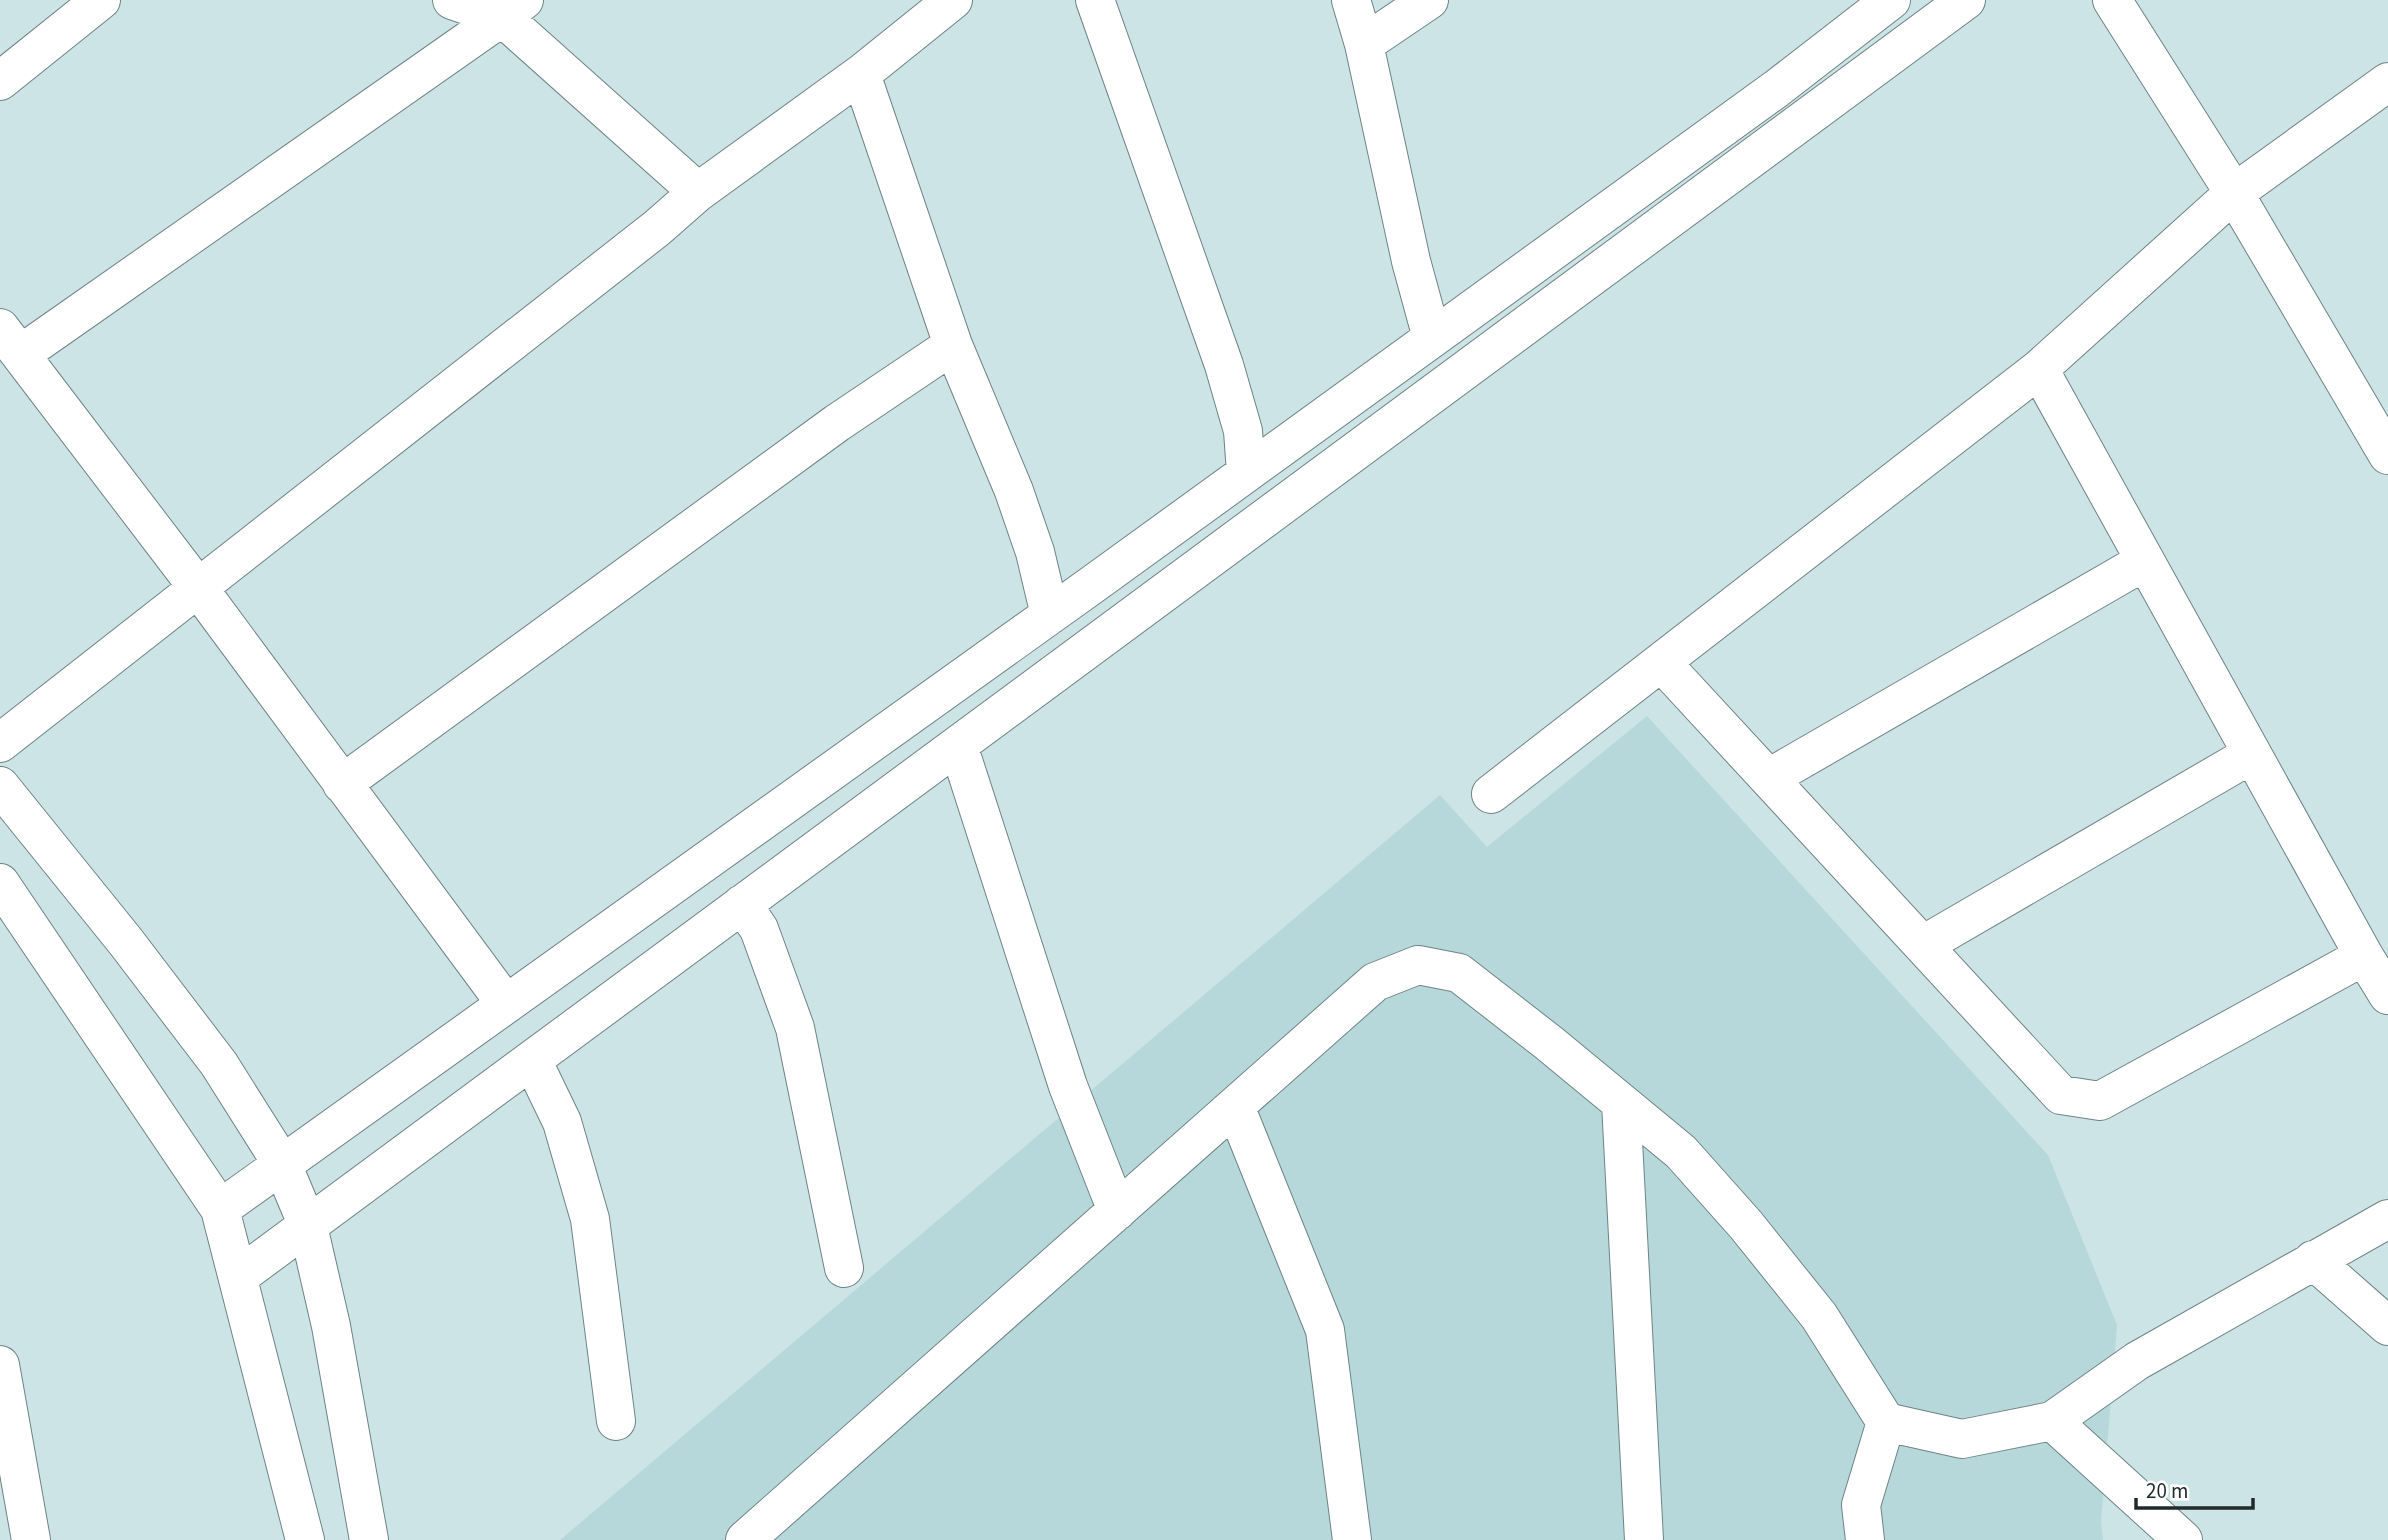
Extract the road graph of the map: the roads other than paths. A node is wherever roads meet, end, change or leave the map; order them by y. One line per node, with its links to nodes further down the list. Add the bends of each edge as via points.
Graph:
1 (452, 0): 10 (street)
2 (953, 0): 12 (street)
3 (1095, 0): 22 (street, via 1224,365 1243,431)
4 (1351, 0): 11 (street)
5 (1429, 0): 11 (street)
6 (1891, 0): 17 (street)
7 (1966, 0): 28 (street)
8 (2112, 0): 16 (street)
9 (83, 5): 13 (street)
10 (513, 9): 15 (street); 18 (street)
11 (1364, 44): 17 (street)
12 (861, 74): 15 (street); 19 (street)
13 (0, 81)
14 (2388, 82): 16 (street)
15 (698, 192): 24 (street)
16 (2234, 193): 20 (street); 21 (street)
17 (1432, 338): 22 (street)
18 (10, 341): 24 (street)
19 (953, 345): 25 (street, via 1014,491); 31 (street, via 837,423)
20 (2039, 369): 23 (street); 26 (street)
21 (2386, 448)
22 (1246, 473): 25 (street)
23 (2145, 561): 29 (street); 30 (street)
24 (199, 589): 27 (street); 31 (street)
25 (1050, 615): 39 (street)
26 (1661, 662): 30 (street); 33 (street)
27 (0, 743)
28 (958, 745): 35 (street); 45 (street, via 1068,1086)
29 (2252, 754): 36 (street); 37 (street)
30 (1769, 778): 36 (street)
31 (342, 784): 39 (street)
32 (0, 786): 43 (street, via 219,1063)
33 (1491, 794)
34 (0, 883): 44 (street)
35 (743, 904): 40 (street); 49 (street, via 759,929 794,1028)
36 (1923, 945): 37 (street, via 2061,1095 2100,1101)
37 (2364, 956): 38 (street)
38 (2388, 995)
39 (506, 1004): 43 (street)
40 (532, 1060): 47 (street); 53 (street, via 562,1122 590,1219)
41 (1621, 1103): 42 (street, via 1459,973 1418,965 1375,982); 55 (street, via 1681,1152 1746,1225 1819,1316); 62 (street)
42 (1235, 1106): 45 (street); 61 (street, via 1325,1330)
43 (282, 1164): 44 (street); 47 (street)
44 (220, 1209): 50 (street)
45 (1117, 1211): 60 (street)
46 (2388, 1219): 48 (street)
47 (308, 1226): 50 (street); 59 (street, via 331,1326)
48 (2313, 1260): 51 (street); 54 (street, via 2137,1361)
49 (844, 1268)
50 (238, 1278): 58 (street)
51 (2388, 1326)
52 (0, 1365): 56 (street)
53 (615, 1421)
54 (2052, 1421): 55 (street, via 1962,1439); 64 (street)
55 (1886, 1422): 63 (street, via 1861,1505)
56 (11, 1486): 57 (street)
57 (32, 1540)
58 (306, 1540)
59 (369, 1540)
60 (745, 1540)
61 (1352, 1540)
62 (1644, 1540)
63 (1864, 1540)
64 (2183, 1540)

